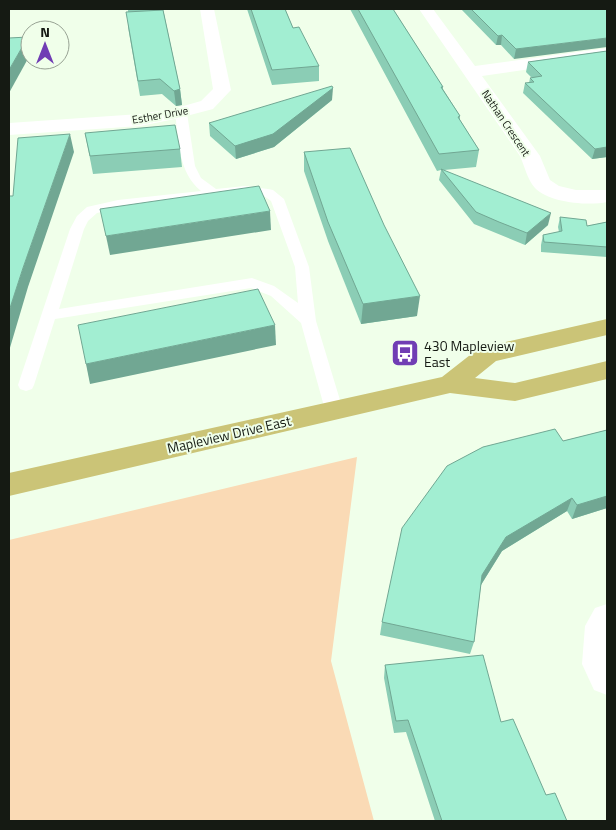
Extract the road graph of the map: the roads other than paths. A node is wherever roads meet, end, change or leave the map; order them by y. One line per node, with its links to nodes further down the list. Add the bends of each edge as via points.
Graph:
1 (207, 9): 5 (street, Esther Drive, via 222,90 207,105)
2 (426, 9): 4 (street, Nathan Crescent)
3 (607, 52): 4 (street)
4 (471, 72): 8 (street, Nathan Crescent, via 530,156 545,187 571,196)
5 (182, 112): 6 (street, Esther Drive, via 140,120); 7 (lane, via 190,166 196,180)
6 (9, 129)
7 (212, 193): 9 (lane, via 92,210 77,229); 10 (lane, via 257,191 277,199 302,267)
8 (607, 196)
9 (49, 315): 10 (lane, via 252,283 281,294); 14 (lane)
10 (308, 321): 15 (lane)
11 (607, 327): 13 (main road, Mapleview Drive East, via 488,354)
12 (607, 370): 13 (main road, Mapleview Drive East, via 515,392)
13 (450, 384): 15 (main road, Mapleview Drive East)
14 (26, 385)
15 (334, 410): 16 (main road, Mapleview Drive East)
16 (9, 485)
17 (607, 619): 18 (street, via 602,626 600,664)
18 (607, 678)

